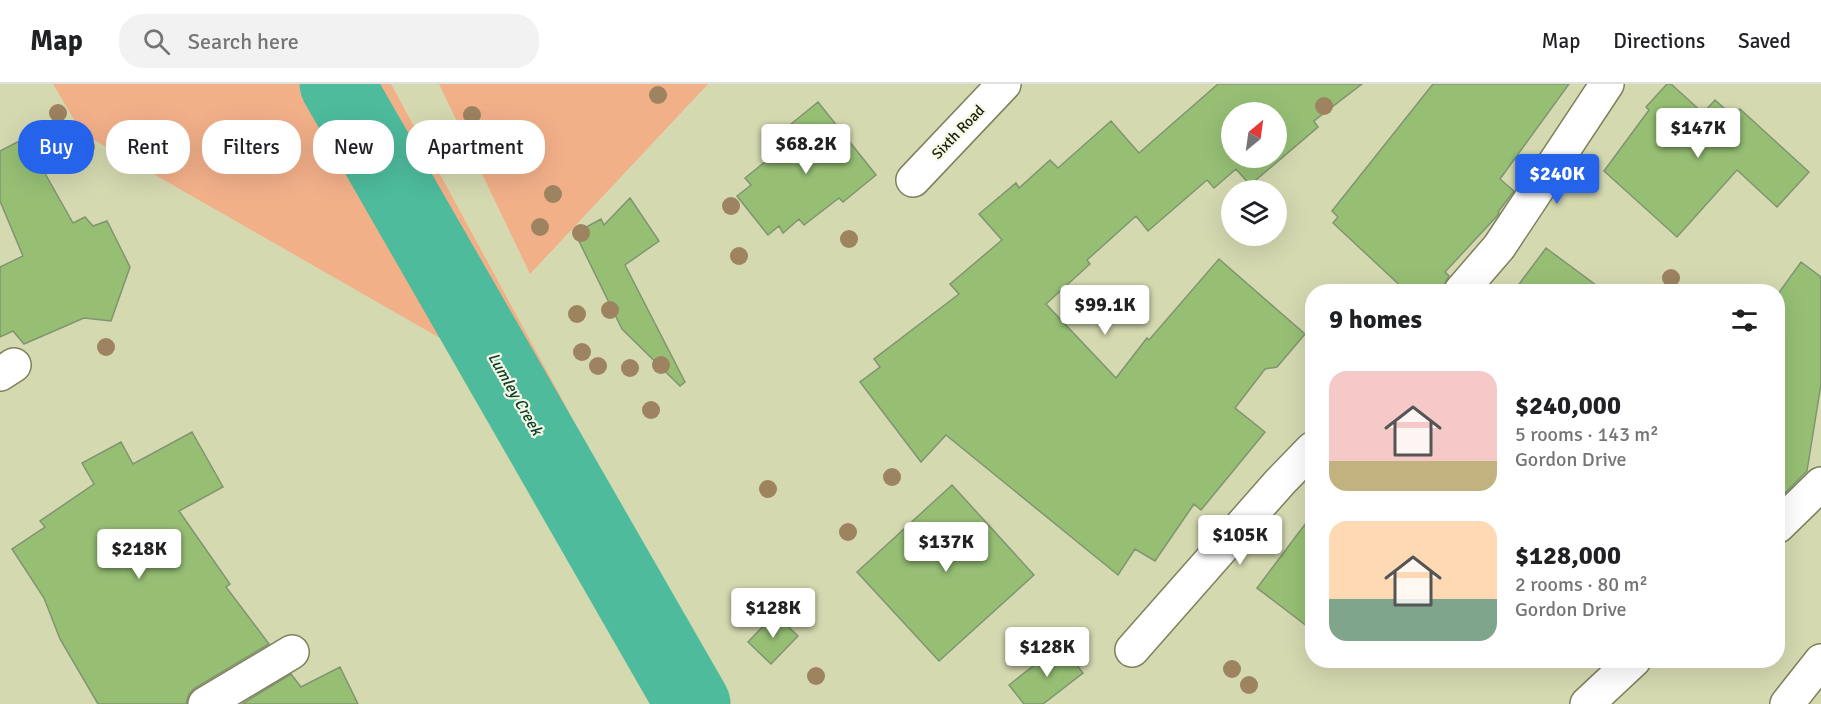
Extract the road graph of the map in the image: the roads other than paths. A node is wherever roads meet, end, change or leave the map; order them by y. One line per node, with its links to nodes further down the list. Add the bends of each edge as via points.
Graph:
1 (1004, 84): 3 (street, Sixth Road)
2 (1607, 84): 4 (street, via 1498,247)
3 (913, 180)
4 (1467, 284)
5 (1305, 456): 8 (street)
6 (1821, 484): 7 (street)
7 (1785, 518)
8 (1132, 650)
9 (292, 652): 12 (street)
10 (1821, 661): 14 (street)
11 (1625, 668): 13 (street)
12 (205, 704)
13 (1587, 704)
14 (1787, 704)

